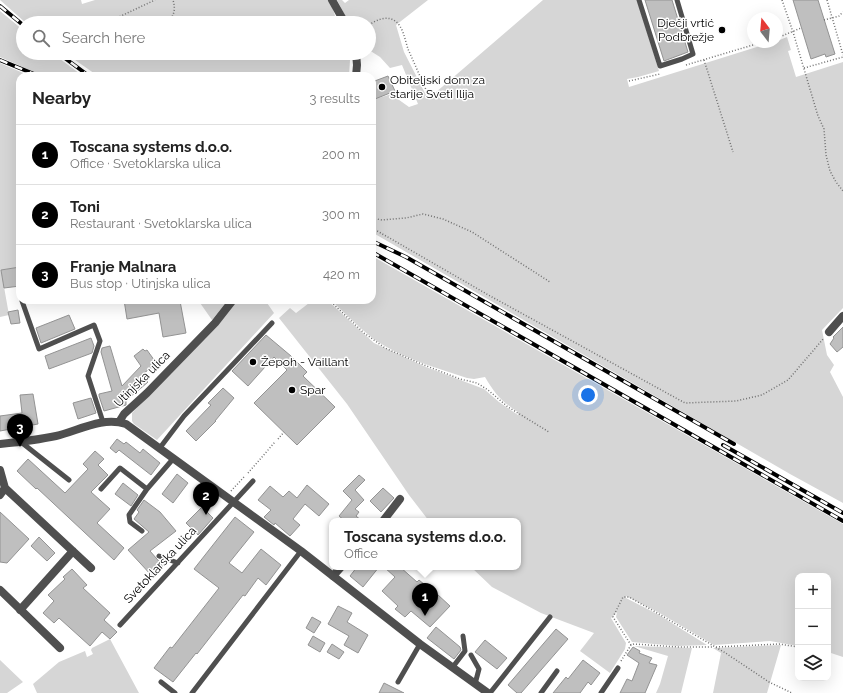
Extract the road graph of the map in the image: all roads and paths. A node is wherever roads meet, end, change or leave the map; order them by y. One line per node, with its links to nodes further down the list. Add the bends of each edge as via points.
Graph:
1 (155, 0): 9 (path)
2 (173, 0): 10 (path)
3 (332, 0): 11 (street)
4 (639, 0): 5 (lane, via 660,66 693,54)
5 (677, 0)
6 (782, 0): 16 (path)
7 (827, 0): 12 (path)
8 (843, 12): 12 (path)
9 (121, 16)
10 (173, 16)
11 (340, 16)
12 (832, 18): 13 (path); 19 (path)
13 (824, 20)
14 (376, 21): 27 (path, via 386,18 395,20)
15 (801, 28): 16 (path)
16 (793, 32): 17 (path); 23 (path)
17 (783, 36)
18 (747, 47): 21 (path)
19 (843, 56): 23 (path)
20 (357, 60): 24 (street)
21 (704, 60): 22 (path); 28 (path)
22 (682, 67)
23 (804, 68): 29 (path, via 824,129 830,171)
24 (356, 72)
25 (661, 73): 26 (path)
26 (629, 81)
27 (427, 92)
28 (733, 152)
29 (843, 191)
30 (376, 219): 32 (path, via 406,218 423,214 443,219 472,232)
31 (376, 230): 38 (path, via 685,403 736,400 762,395 788,380)
32 (550, 282)
33 (23, 304): 39 (lane, via 40,348 94,325 100,341 88,376)
34 (230, 304): 40 (street, Utinjska ulica, via 215,323)
35 (333, 304): 42 (path, via 364,333 385,348 446,374 477,383 508,407)
36 (843, 316): 38 (street)
37 (272, 323): 47 (lane, via 184,416)
38 (830, 332)
39 (103, 422): 40 (street, Utinjska ulica); 44 (street, Utinjska ulica, via 57,436)
40 (119, 422): 47 (street, via 131,427)
41 (284, 432): 43 (path)
42 (549, 432)
43 (278, 438)
44 (21, 442): 46 (street, Utinjska ulica); 52 (lane)
45 (275, 442): 50 (path)
46 (0, 444)
47 (159, 449): 48 (street)
48 (173, 459): 56 (lane); 60 (street)
49 (0, 470): 54 (street)
50 (248, 473)
51 (244, 477): 57 (path)
52 (69, 480)
53 (253, 481): 60 (lane, Svetoklarska ulica)
54 (5, 488): 58 (street); 63 (street)
55 (101, 488): 56 (lane, via 120,468)
56 (147, 489): 62 (lane, via 129,514 130,522)
57 (229, 494)
58 (0, 495)
59 (400, 499): 61 (street)
60 (234, 503): 64 (street); 66 (lane, Svetoklarska ulica)
61 (385, 518)
62 (142, 531)
63 (73, 551): 67 (street); 71 (street)
64 (300, 551): 69 (street); 88 (lane)
65 (160, 556): 66 (lane)
66 (178, 563): 73 (lane, Svetoklarska ulica)
67 (91, 568)
68 (338, 570): 69 (street)
69 (333, 576): 75 (street)
70 (0, 590): 71 (street)
71 (20, 610): 79 (street)
72 (550, 617): 89 (lane)
73 (120, 625)
74 (463, 636): 81 (lane, via 465,651)
75 (420, 644): 81 (street); 85 (lane)
76 (631, 645): 77 (path); 77 (path, via 613,617 623,597 646,607); 82 (path)
77 (714, 647): 78 (path, via 779,644); 92 (path, via 764,679)
78 (795, 647)
79 (60, 648)
80 (471, 655): 86 (lane, via 480,669)
81 (452, 668): 86 (street)
82 (618, 668): 91 (lane)
83 (557, 671): 90 (lane)
84 (161, 682): 87 (lane)
85 (398, 682)
86 (475, 684): 89 (street)
87 (175, 693)
88 (192, 693)
89 (489, 693)
90 (540, 693)
91 (601, 693)
92 (792, 693)

